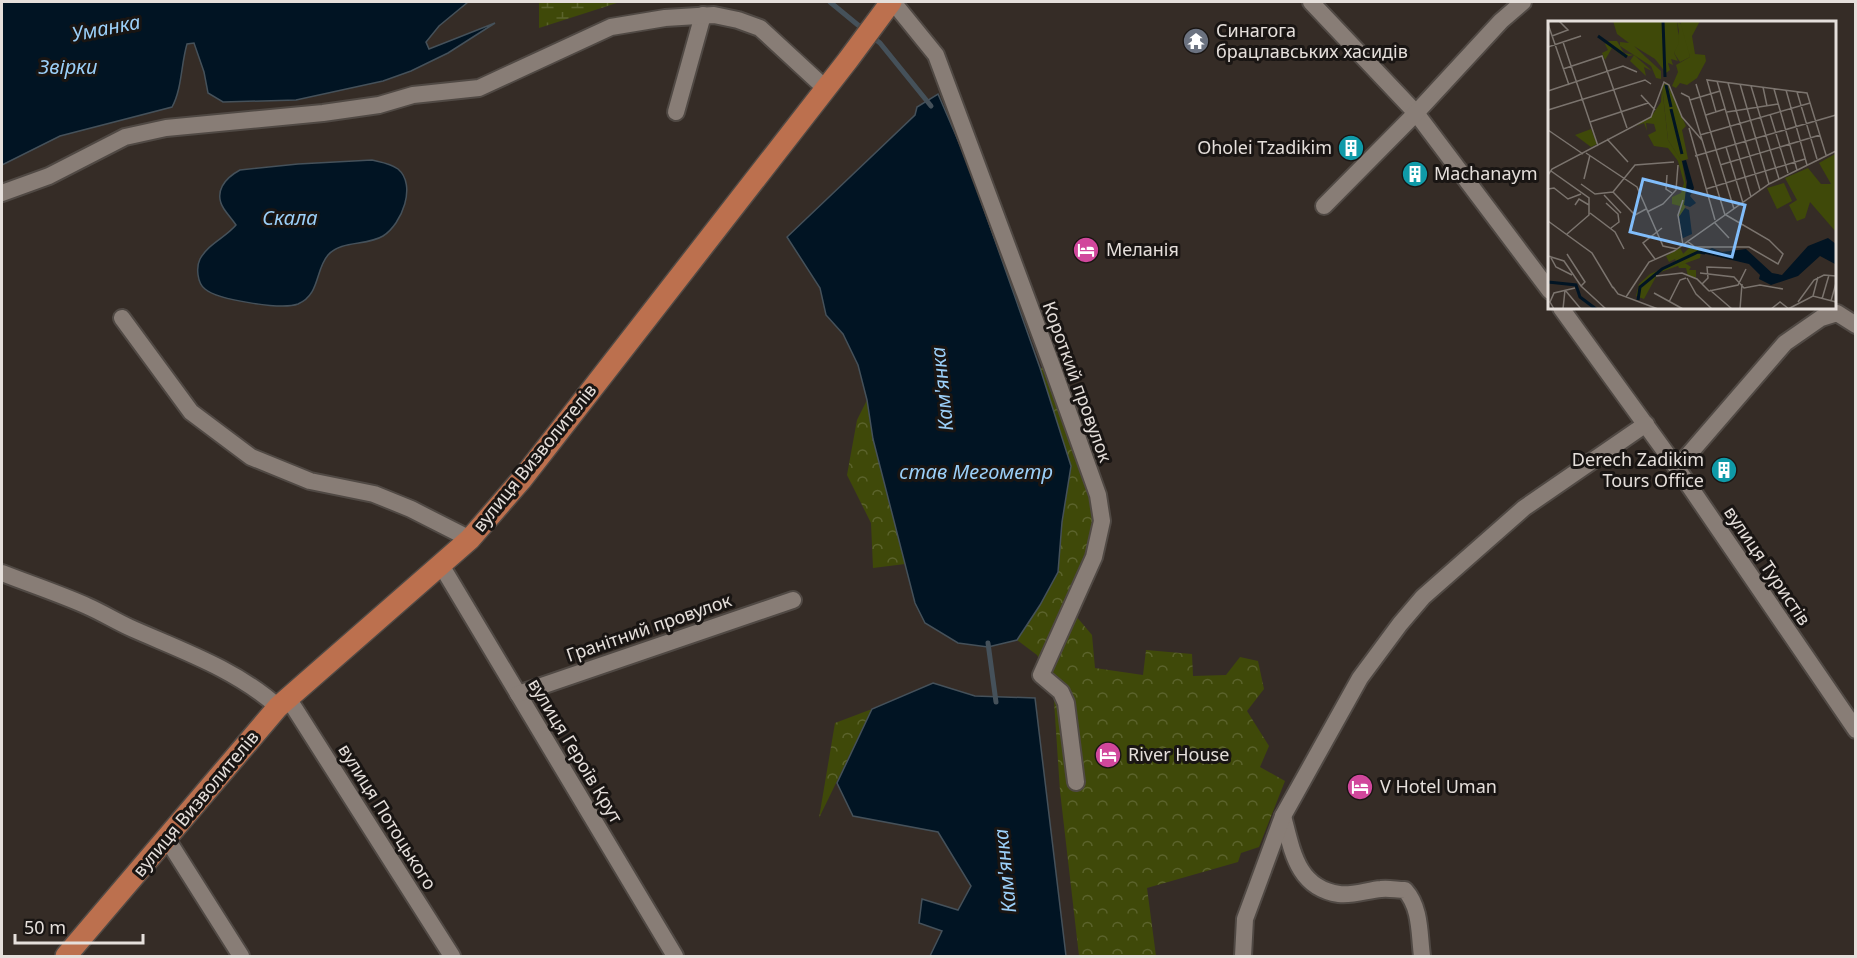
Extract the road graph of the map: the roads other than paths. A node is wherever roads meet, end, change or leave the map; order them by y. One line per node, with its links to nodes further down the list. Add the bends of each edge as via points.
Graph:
1 (1311, 2): 7 (street)
2 (1523, 2): 7 (street)
3 (889, 6): 5 (main road, вулиця Визволителів); 23 (street, Короткий провулок, via 936,55 1098,495 1102,521 1094,557 1041,675 1066,703)
4 (703, 15): 5 (street, via 760,28); 6 (street); 8 (street, via 611,27 478,88 413,95 379,105 334,111 165,128 125,137 49,176)
5 (825, 88): 16 (main road, вулиця Визволителів, via 542,456)
6 (676, 112)
7 (1416, 113): 9 (street); 10 (street)
8 (2, 193)
9 (1324, 206)
10 (1548, 288)
11 (1563, 309): 14 (street, вулиця Туристів)
12 (122, 318): 16 (street, via 191,412 251,457 310,481 374,494)
13 (1856, 325): 15 (street, via 1837,313 1821,318 1785,343)
14 (1646, 424): 15 (street, вулиця Туристів); 24 (street, via 1524,508 1423,597 1360,678)
15 (1677, 468): 22 (street, вулиця Туристів)
16 (470, 538): 17 (main road, вулиця Визволителів)
17 (441, 565): 20 (street, вулиця Героїв Крут); 21 (main road, вулиця Визволителів)
18 (2, 573): 21 (street, via 87,606 232,674 268,698)
19 (793, 600): 20 (street, Гранітний провулок)
20 (518, 694): 29 (street, вулиця Героїв Крут)
21 (283, 703): 25 (main road, вулиця Визволителів); 28 (street, вулиця Потоцького)
22 (1856, 730)
23 (1076, 782)
24 (1283, 816): 30 (street, via 1245,919); 31 (street, via 1303,875 1321,888 1341,895 1405,890 1417,908)
25 (166, 839): 26 (main road, вулиця Визволителів); 27 (street)
26 (66, 957)
27 (240, 957)
28 (452, 957)
29 (675, 957)
30 (1243, 957)
31 (1422, 957)

